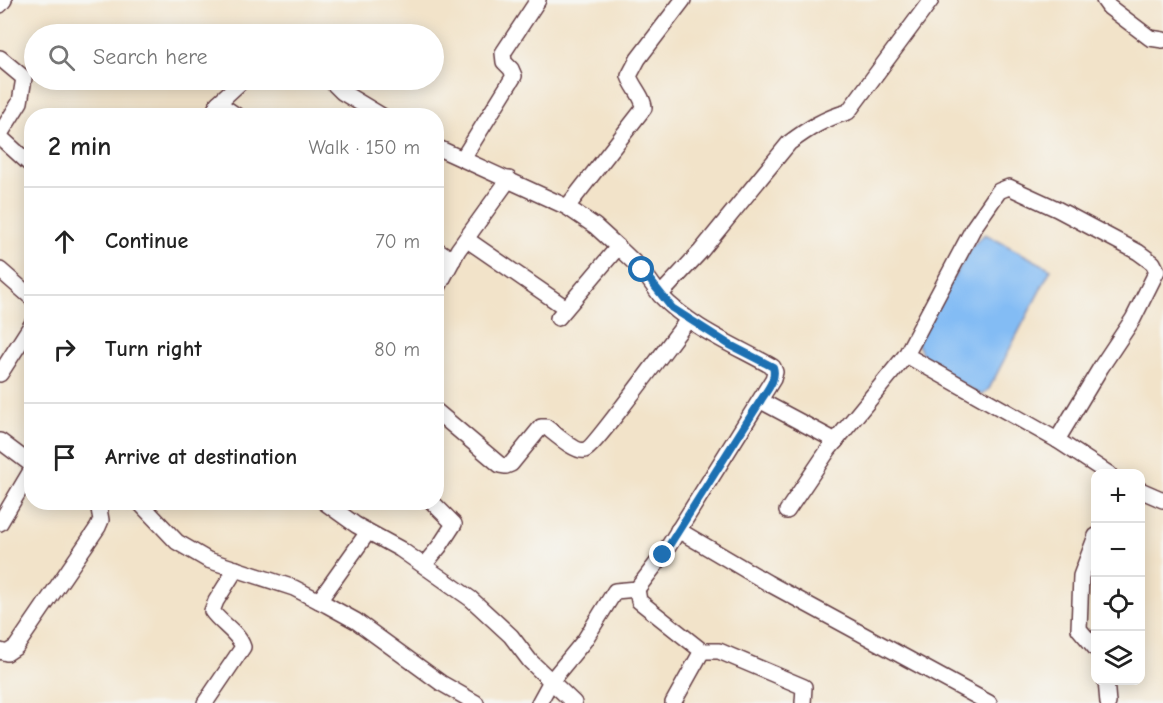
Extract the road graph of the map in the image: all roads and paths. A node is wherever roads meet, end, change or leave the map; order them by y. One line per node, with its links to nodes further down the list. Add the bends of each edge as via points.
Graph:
1 (4, 0): 6 (street)
2 (538, 0): 16 (street, via 503,53 514,76)
3 (683, 0): 18 (street, via 629,76 644,108)
4 (931, 0): 26 (street, via 848,112 831,116 789,143)
5 (1104, 0): 7 (street, via 1150,38)
6 (0, 5)
7 (1163, 40)
8 (0, 58): 13 (street, via 24,78 20,102)
9 (233, 90): 11 (street)
10 (340, 90): 12 (street)
11 (216, 108)
12 (369, 108)
13 (0, 135): 15 (street)
14 (444, 150): 16 (street)
15 (24, 158)
16 (464, 158): 17 (street)
17 (509, 179): 18 (street); 19 (street)
18 (567, 207): 20 (street)
19 (466, 239): 20 (street, via 562,313); 22 (street)
20 (618, 247): 26 (street)
21 (444, 254): 22 (street)
22 (453, 260): 24 (street)
23 (0, 270): 25 (street)
24 (444, 276)
25 (24, 291)
26 (660, 295): 27 (street)
27 (688, 320): 31 (street, via 773,367 773,379); 32 (street, via 587,450 573,447 542,426 511,464 500,465)
28 (24, 336): 30 (street)
29 (906, 355): 33 (street); 33 (street, via 974,227 1003,188 1009,187 1057,209 1138,252 1157,271 1133,319); 35 (street)
30 (0, 374)
31 (761, 400): 35 (street); 47 (street)
32 (444, 418)
33 (1057, 440): 37 (street)
34 (0, 441): 36 (street)
35 (836, 441): 45 (street)
36 (24, 459)
37 (1101, 469)
38 (24, 483): 46 (street)
39 (1145, 492): 40 (street)
40 (1163, 500)
41 (99, 510): 55 (street, via 98,527 16,647 7,653)
42 (147, 510): 51 (street, via 177,542 208,560)
43 (336, 510): 48 (street)
44 (440, 510): 50 (street, via 454,524)
45 (787, 511)
46 (0, 523)
47 (678, 530): 52 (street); 65 (street)
48 (369, 532): 50 (street); 53 (street)
49 (1091, 547): 54 (street, via 1081,576 1079,629)
50 (424, 565): 57 (street, via 471,599)
51 (236, 569): 53 (street); 59 (street, via 212,611 243,646)
52 (637, 589): 56 (street, via 639,601); 57 (street, via 615,591 584,641)
53 (319, 600): 60 (street)
54 (1091, 644)
55 (0, 651)
56 (702, 651): 63 (street); 64 (street, via 719,651 804,687)
57 (551, 681): 61 (street); 62 (street)
58 (1106, 685): 66 (street)
59 (205, 703)
60 (476, 703)
61 (539, 703)
62 (574, 703)
63 (673, 703)
64 (803, 703)
65 (989, 703)
66 (1108, 703)

